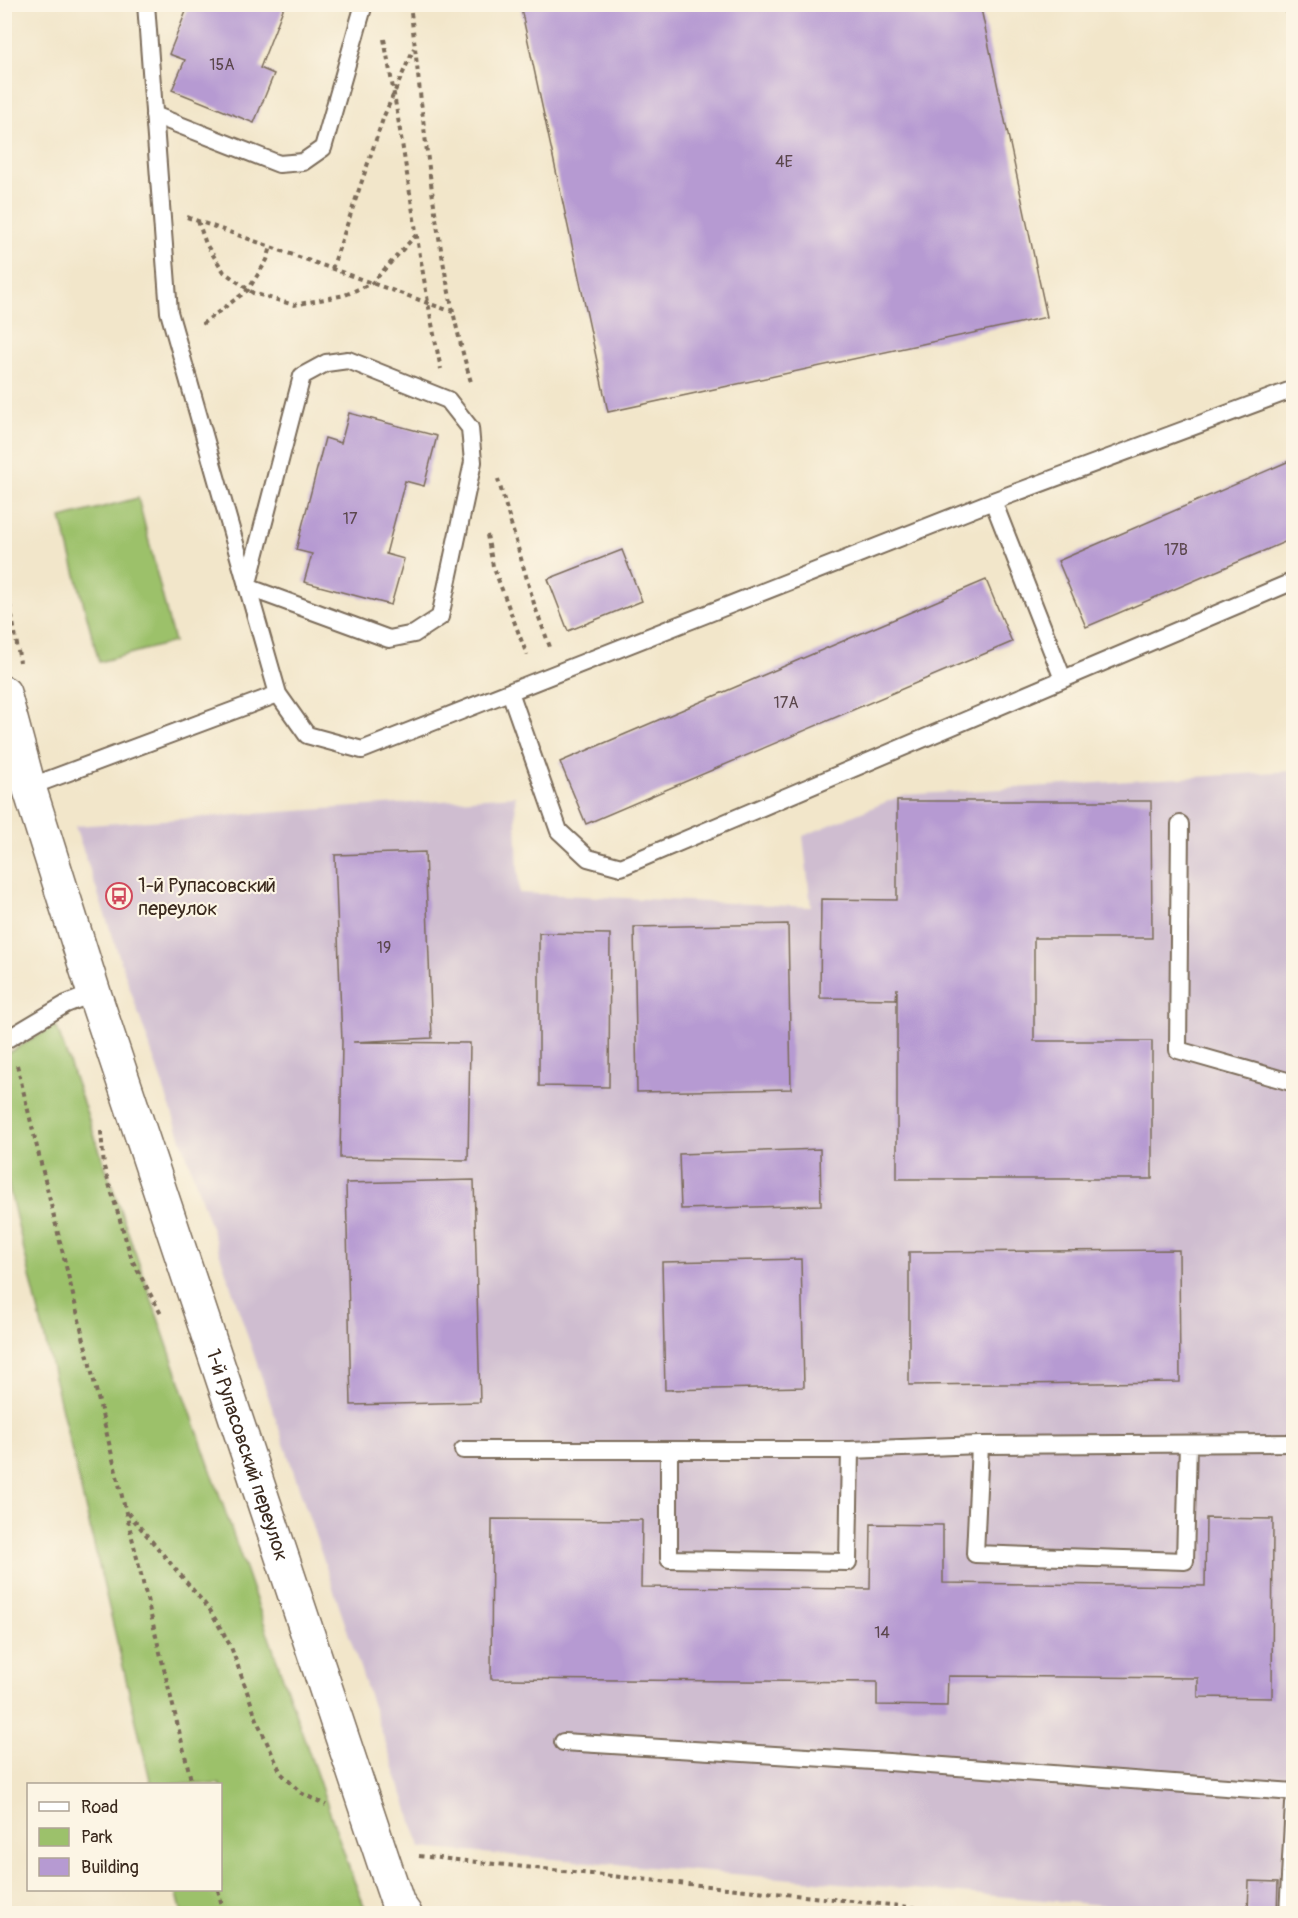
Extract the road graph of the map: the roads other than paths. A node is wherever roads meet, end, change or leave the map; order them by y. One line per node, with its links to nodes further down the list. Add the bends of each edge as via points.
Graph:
1 (364, 4): 3 (lane, via 322,148 303,162 279,165)
2 (148, 9): 3 (lane)
3 (154, 115): 7 (lane, via 169,312)
4 (1293, 389): 5 (lane)
5 (993, 501): 8 (lane); 9 (lane)
6 (1293, 581): 8 (lane)
7 (247, 587): 7 (lane, via 389,639 414,634 440,618 472,462 470,428 448,400 348,360 326,363 302,376); 11 (lane)
8 (1064, 679): 9 (lane, via 621,867 588,858 559,831)
9 (510, 692): 11 (lane, via 362,750 307,735)
10 (4, 693): 12 (street, 1-й Рупасовский переулок)
11 (278, 694): 12 (lane)
12 (29, 787): 14 (street, 1-й Рупасовский переулок)
13 (1180, 824): 16 (lane, via 1178,1050)
14 (94, 993): 15 (lane, via 66,1004); 26 (street, 1-й Рупасовский переулок, via 383,1860)
15 (7, 1040)
16 (1293, 1083)
17 (1293, 1443): 18 (lane)
18 (1188, 1444): 19 (lane); 19 (lane, via 1185,1561 975,1554)
19 (980, 1445): 22 (lane)
20 (463, 1450): 21 (lane)
21 (669, 1450): 22 (lane); 22 (lane, via 669,1559 848,1562)
22 (850, 1450)
23 (563, 1742): 24 (lane)
24 (1293, 1792)
25 (1293, 1804): 27 (lane)
26 (405, 1914)
27 (1288, 1914)

